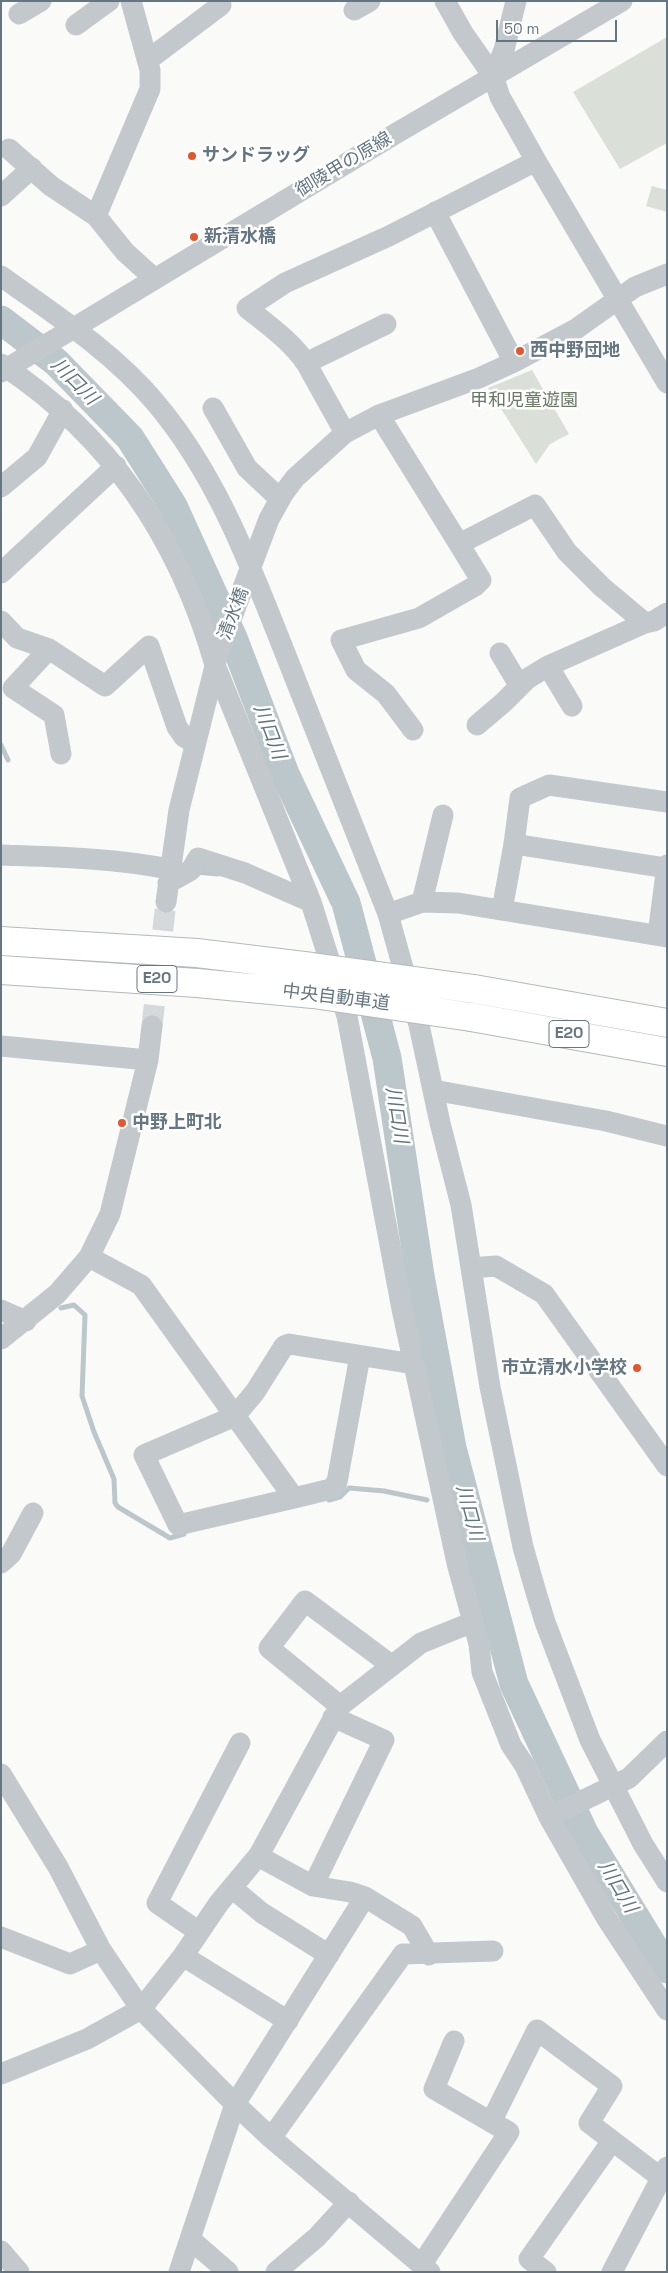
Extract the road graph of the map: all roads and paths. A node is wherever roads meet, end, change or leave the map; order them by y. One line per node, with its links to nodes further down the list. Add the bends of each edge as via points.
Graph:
1 (41, 1): 8 (street)
2 (110, 1): 9 (street)
3 (131, 1): 10 (street)
4 (445, 1): 11 (street)
5 (516, 1): 11 (street, via 504,50)
6 (622, 1): 11 (street, 御陵甲の原線)
7 (221, 5): 10 (street)
8 (19, 14)
9 (76, 25)
10 (148, 60): 17 (street, via 150,89)
11 (493, 76): 13 (street, via 500,96); 20 (street, 御陵甲の原線)
12 (9, 149): 14 (street)
13 (536, 160): 16 (street); 21 (street)
14 (32, 168): 15 (street); 17 (street, via 51,186)
15 (1, 196)
16 (436, 212): 24 (street); 25 (street, via 285,283 247,308 275,330)
17 (96, 216): 20 (street, via 125,252)
18 (667, 274): 21 (street, 清水橋, via 635,287)
19 (1, 276): 23 (street)
20 (155, 279): 23 (street, 御陵甲の原線)
21 (617, 300): 24 (street, 清水橋, via 576,329); 27 (street)
22 (386, 324): 25 (street)
23 (70, 330): 26 (street, 御陵甲の原線); 36 (street, via 126,370 156,402 186,442 218,495)
24 (514, 362): 30 (street, 清水橋)
25 (306, 363): 31 (street)
26 (7, 366): 29 (street)
27 (667, 383)
28 (213, 408): 34 (street, via 247,468)
29 (63, 410): 32 (street); 33 (street, via 37,457)
30 (379, 416): 31 (street, 清水橋); 35 (street)
31 (345, 433): 34 (street, 清水橋, via 295,478)
32 (116, 466): 37 (street); 43 (street, via 169,547)
33 (1, 487)
34 (280, 499): 36 (street, 清水橋)
35 (459, 544): 40 (street, via 535,505 567,552); 48 (street, via 481,580 474,586 419,618 341,640 356,670 386,694)
36 (250, 571): 43 (street, 清水橋); 60 (street)
37 (1, 572)
38 (667, 613): 40 (street)
39 (1, 620): 41 (street, via 17,638)
40 (645, 623): 44 (street)
41 (49, 649): 49 (street, via 105,686 149,646 177,727); 50 (street, via 13,688 54,715)
42 (500, 653): 45 (street)
43 (217, 660): 49 (street, 清水橋); 57 (street)
44 (548, 666): 45 (street); 46 (street)
45 (519, 685): 47 (street)
46 (572, 706)
47 (477, 725)
48 (413, 730)
49 (195, 744): 56 (street, 清水橋, via 179,810)
50 (61, 754)
51 (667, 802): 53 (street, via 548,785 520,798)
52 (443, 815): 58 (street)
53 (514, 844): 55 (street); 59 (street)
54 (1, 855): 56 (street, via 150,865)
55 (666, 867): 61 (street)
56 (167, 885): 57 (street, via 191,870 198,858 245,873)
57 (311, 902): 77 (street, via 347,1016)
58 (422, 902): 59 (street, via 458,903); 60 (street)
59 (502, 910): 61 (street)
60 (388, 914): 69 (street, via 419,1025)
61 (662, 936)
62 (1, 941): 64 (highway, 中央自動車道 / E20, bridge, via 197,953 312,967 474,989)
63 (1, 970): 67 (highway, 中央自動車道 / E20, bridge, via 168,980 313,994 471,1017)
64 (667, 1023)
65 (152, 1026): 68 (street)
66 (1, 1046): 68 (street)
67 (667, 1052)
68 (148, 1060): 71 (street, via 110,1214)
69 (433, 1090): 70 (street); 72 (street, via 462,1205)
70 (667, 1136)
71 (89, 1257): 74 (street, via 57,1294); 78 (street, via 141,1285)
72 (471, 1268): 79 (street, via 496,1266 544,1294); 89 (street, via 490,1388 523,1548 545,1622)
73 (1, 1310): 74 (street)
74 (26, 1321): 75 (street)
75 (1, 1339)
76 (360, 1356): 77 (street); 78 (street, via 289,1344 284,1346 255,1392); 80 (street, via 337,1482 332,1488)
77 (414, 1364): 83 (street)
78 (234, 1416): 80 (street); 80 (street, via 144,1455 178,1525)
79 (667, 1466)
80 (294, 1498)
81 (33, 1512): 82 (street, via 11,1554)
82 (1, 1563)
83 (473, 1622): 84 (street, via 422,1643); 90 (street, via 482,1672 511,1745)
84 (391, 1665): 85 (street); 85 (street, via 305,1601 269,1648)
85 (336, 1712): 91 (street); 93 (street, via 384,1740)
86 (667, 1741): 89 (street, via 639,1770)
87 (240, 1742): 96 (street, via 158,1903)
88 (2, 1776): 98 (street, via 58,1867)
89 (610, 1787): 90 (street); 92 (street)
90 (551, 1816): 104 (street, via 607,1919)
91 (258, 1856): 93 (street); 94 (street)
92 (667, 1882)
93 (313, 1886): 95 (street)
94 (232, 1888): 96 (street); 100 (street, via 262,1913)
95 (365, 1897): 100 (street); 101 (street, via 412,1926)
96 (199, 1932): 102 (street)
97 (1, 1937): 98 (street, via 70,1964)
98 (101, 1950): 103 (street)
99 (493, 1951): 101 (street)
100 (329, 1955): 105 (street)
101 (429, 1955): 110 (street, via 403,1954)
102 (183, 1956): 103 (street); 105 (street)
103 (141, 2009): 107 (street, via 87,2039); 108 (street)
104 (667, 2010)
105 (288, 2021): 108 (street)
106 (454, 2042): 109 (street, via 434,2089)
107 (1, 2074)
108 (234, 2104): 110 (street); 114 (street)
109 (491, 2122): 111 (street, via 537,2030 612,2086 589,2123); 116 (street, via 509,2132)
110 (271, 2138): 113 (street)
111 (612, 2141): 112 (street); 121 (street, via 529,2259)
112 (664, 2172): 122 (street)
113 (349, 2202): 116 (street); 120 (street)
114 (190, 2240): 118 (street); 119 (street)
115 (1, 2251): 117 (street)
116 (426, 2268)
117 (19, 2272)
118 (179, 2272)
119 (228, 2272)
120 (276, 2272)
121 (546, 2272)
122 (612, 2272)

